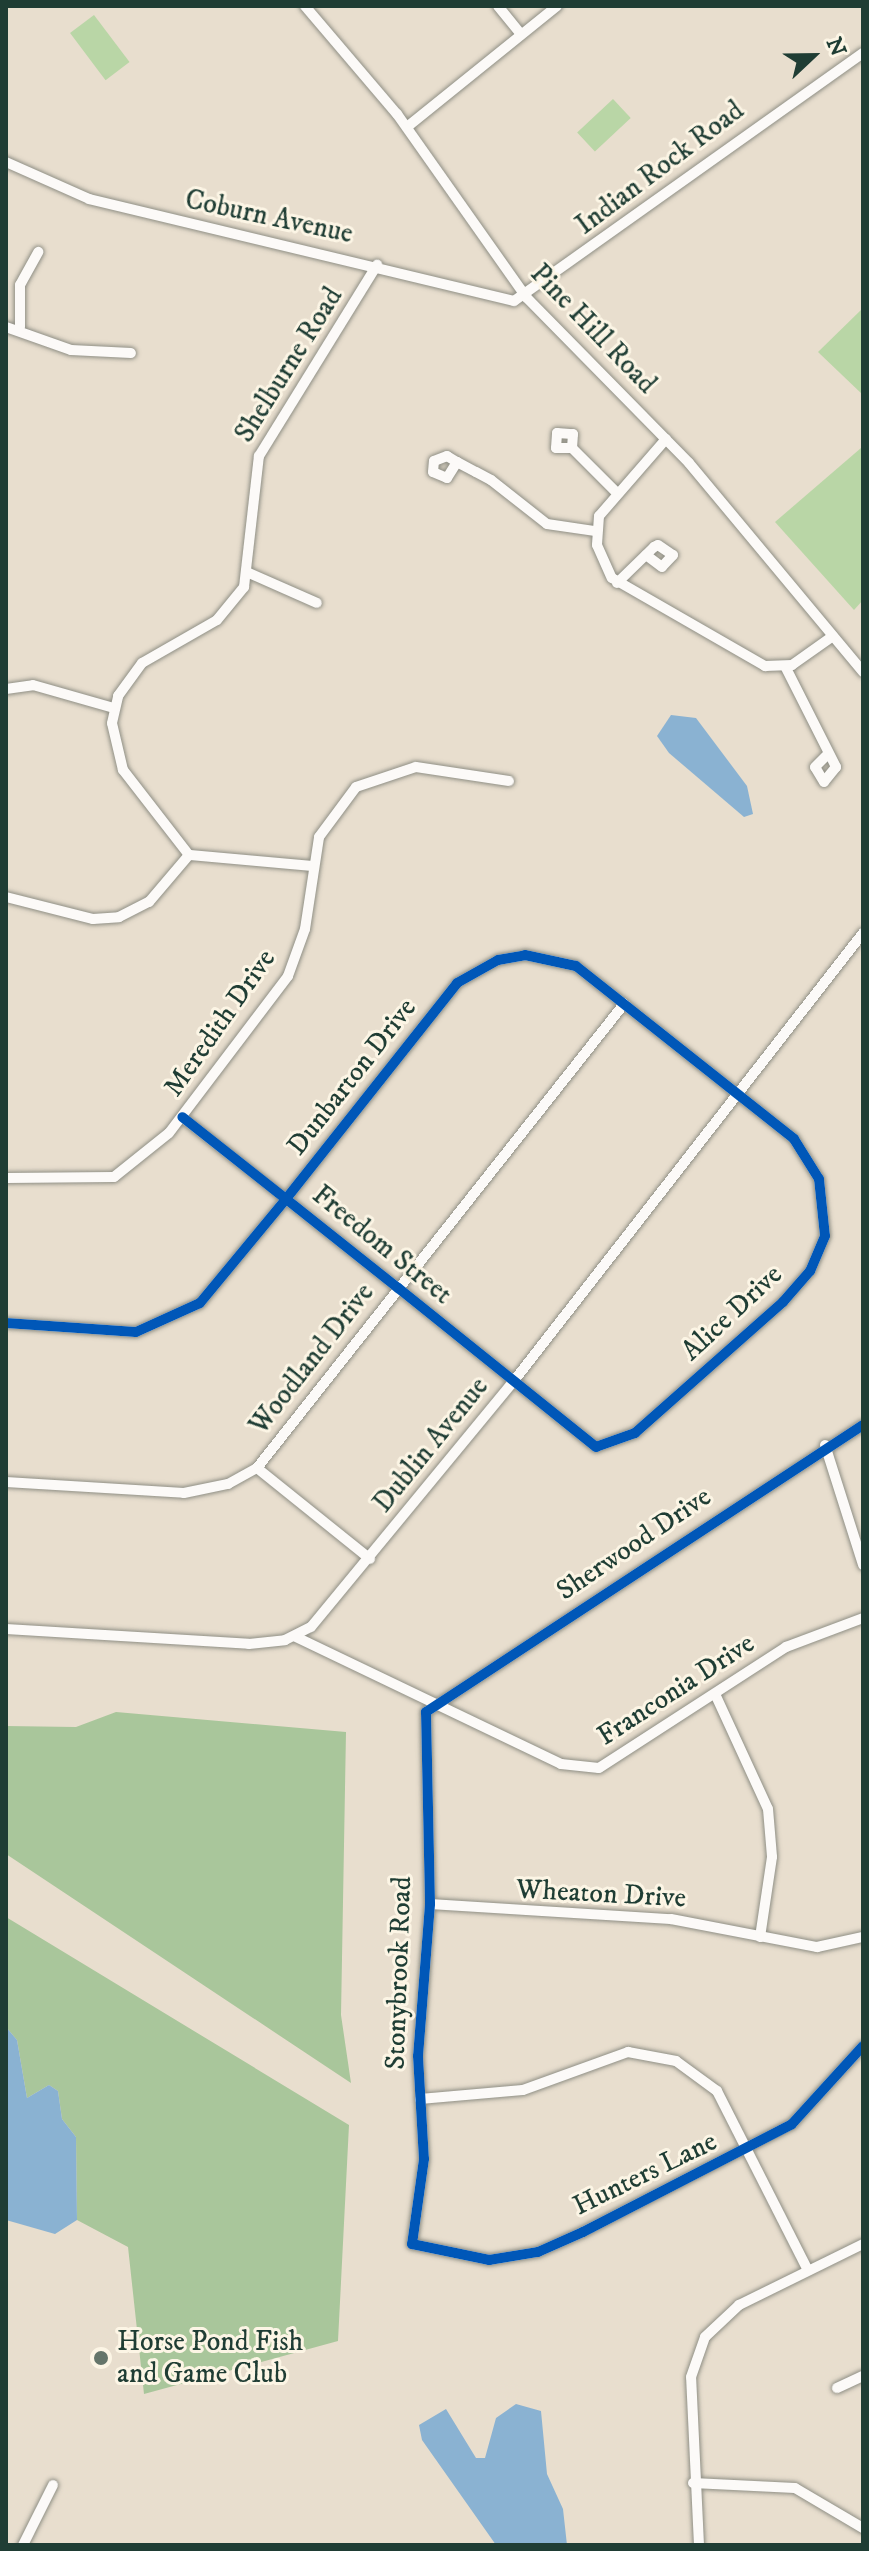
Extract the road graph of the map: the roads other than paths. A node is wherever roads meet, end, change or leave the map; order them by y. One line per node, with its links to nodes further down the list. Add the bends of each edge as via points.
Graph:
1 (305, 6): 6 (street, Pine Hill Road)
2 (498, 6): 4 (street)
3 (557, 6): 4 (street)
4 (521, 34): 6 (street)
5 (863, 53): 10 (street, Indian Rock Road)
6 (407, 127): 10 (street, Pine Hill Road)
7 (6, 162): 9 (street, Coburn Avenue, via 89,199)
8 (38, 252): 12 (street, via 20,285)
9 (377, 265): 10 (street, Coburn Avenue, via 488,298); 20 (street, Shelburne Road, via 259,456 251,488)
10 (527, 298): 14 (street, Pine Hill Road)
11 (6, 327): 12 (street)
12 (20, 327): 13 (street, via 71,350)
13 (131, 353)
14 (666, 439): 17 (street); 23 (street, Pine Hill Road)
15 (572, 448): 17 (street)
16 (457, 462): 18 (street, via 547,524)
17 (615, 491): 18 (street)
18 (595, 531): 21 (street, via 601,559)
19 (646, 555): 21 (street)
20 (249, 573): 22 (street); 27 (street, via 217,620 142,663)
21 (617, 583): 24 (street, via 743,657)
22 (317, 603)
23 (833, 636): 24 (street); 25 (street, Pine Hill Road)
24 (786, 668): 28 (street)
25 (863, 672)
26 (6, 689): 27 (street, via 33,685)
27 (114, 708): 30 (street, via 123,770)
28 (828, 754)
29 (509, 781): 31 (street, Meredith Drive, via 416,767 384,772 343,797 319,837)
30 (189, 855): 31 (street); 32 (street, via 149,902 119,917 93,919)
31 (313, 866): 36 (street, Meredith Drive, via 301,946 288,976)
32 (6, 897)
33 (863, 933): 35 (street, Dublin Avenue)
34 (624, 1004): 35 (street, Dunbarton Drive); 38 (street, Dunbarton Drive, via 553,958 525,955 476,969 457,983); 39 (street, Woodland Drive)
35 (737, 1095): 41 (street, Dublin Avenue); 41 (street, Alice Drive, via 794,1139 819,1179 827,1226 810,1271 616,1446 590,1444)
36 (182, 1117): 37 (street, Meredith Drive, via 143,1161 114,1177); 38 (street, Freedom Street)
37 (6, 1178)
38 (286, 1199): 39 (street, Freedom Street); 40 (street, Dunbarton Drive, via 200,1303 166,1324 136,1332)
39 (398, 1288): 41 (street, Freedom Street); 44 (street, Woodland Drive)
40 (6, 1323)
41 (513, 1382): 46 (street, Dublin Avenue)
42 (863, 1425): 43 (street, Sherwood Drive)
43 (825, 1445): 47 (street); 52 (street, Sherwood Drive)
44 (257, 1468): 45 (street, Woodland Drive, via 228,1484 184,1493); 46 (street)
45 (6, 1482)
46 (370, 1559): 50 (street, Dublin Avenue, via 323,1617)
47 (863, 1565)
48 (863, 1618): 51 (street, Franconia Drive, via 786,1647)
49 (6, 1629): 50 (street, via 249,1644)
50 (296, 1637): 52 (street, Franconia Drive)
51 (716, 1696): 52 (street, Franconia Drive, via 599,1768 561,1764); 54 (street, via 768,1809 772,1857)
52 (435, 1706): 53 (street, Stonybrook Road, via 422,1736)
53 (430, 1904): 54 (street, Wheaton Drive, via 671,1919); 57 (street, Stonybrook Road, via 419,1994)
54 (760, 1937): 55 (street, Wheaton Drive, via 817,1947)
55 (863, 1937)
56 (863, 2046): 58 (street, Hunters Lane, via 812,2109)
57 (420, 2099): 58 (street, via 497,2096 603,2056 652,2053 708,2081); 59 (street, Stonybrook Road, via 424,2159)
58 (749, 2150): 59 (street, Hunters Lane, via 538,2252 489,2260); 61 (street)
59 (412, 2244)
60 (863, 2244): 61 (street)
61 (808, 2270): 64 (street, via 739,2305 701,2344 691,2377)
62 (863, 2376): 63 (street)
63 (837, 2388)
64 (693, 2483): 66 (street, via 795,2488); 68 (street)
65 (53, 2485): 67 (street)
66 (863, 2528)
67 (23, 2545)
68 (699, 2545)

